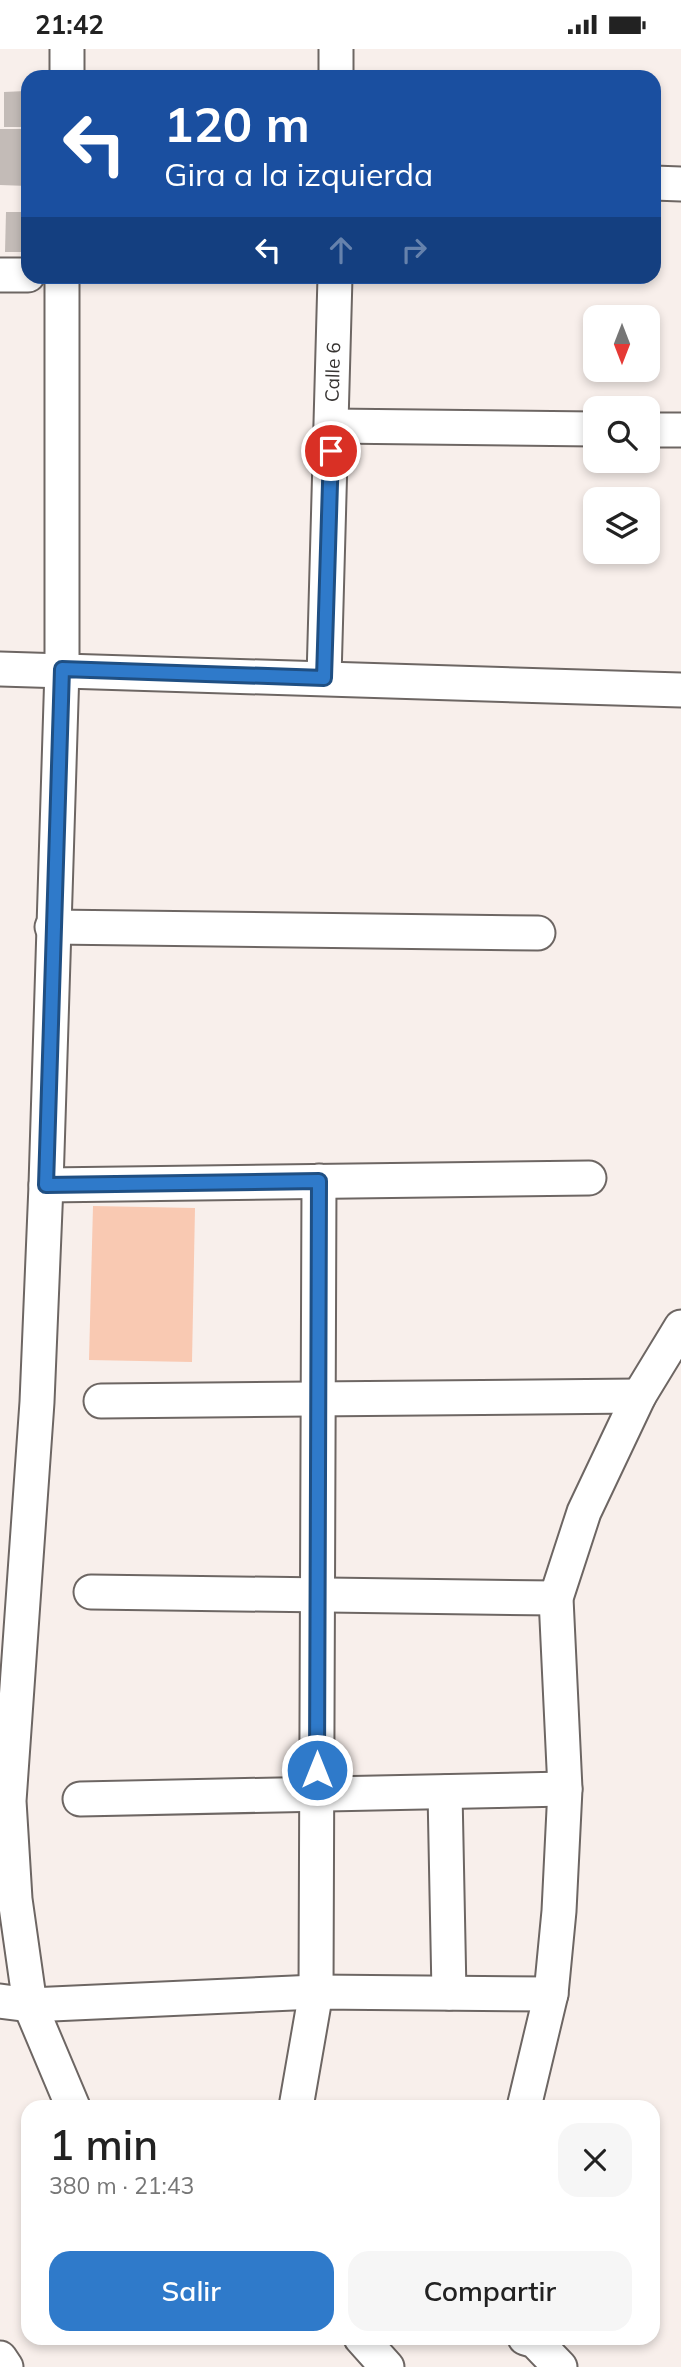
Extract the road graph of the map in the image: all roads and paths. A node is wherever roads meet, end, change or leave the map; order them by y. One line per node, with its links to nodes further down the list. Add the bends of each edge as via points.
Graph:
1 (67, 49): 3 (street)
2 (335, 49): 4 (street)
3 (67, 70)
4 (336, 70)
5 (661, 183): 6 (street)
6 (681, 184)
7 (0, 275): 8 (street)
8 (21, 275)
9 (62, 284): 16 (street)
10 (335, 284): 11 (street, Calle 6)
11 (332, 426): 12 (street); 17 (street, Calle 6)
12 (583, 429)
13 (660, 430): 14 (street)
14 (681, 430)
15 (0, 669): 16 (street)
16 (62, 669): 17 (street); 19 (street)
17 (324, 678): 18 (street)
18 (681, 690)
19 (52, 927): 20 (street); 23 (street)
20 (538, 933)
21 (589, 1178): 22 (street)
22 (319, 1181): 23 (street); 26 (street)
23 (46, 1185): 31 (street, via 37,1402)
24 (681, 1327): 25 (street)
25 (639, 1396): 26 (street); 30 (street, via 584,1512)
26 (318, 1399): 27 (street); 29 (street)
27 (101, 1401)
28 (90, 1592): 29 (street)
29 (317, 1595): 30 (street); 34 (street)
30 (556, 1598): 32 (street)
31 (9, 1652): 39 (street)
32 (565, 1789): 33 (street); 38 (street)
33 (444, 1792): 34 (street); 37 (street)
34 (317, 1794): 35 (street); 36 (street)
35 (80, 1799)
36 (316, 1992): 37 (street); 39 (street); 41 (street)
37 (449, 1993): 38 (street)
38 (551, 1994): 42 (street)
39 (15, 2003): 40 (street)
40 (69, 2100)
41 (297, 2100)
42 (526, 2100)
43 (367, 2345): 47 (street)
44 (539, 2345): 48 (street)
45 (0, 2358): 46 (street)
46 (6, 2367)
47 (387, 2367)
48 (560, 2367)

